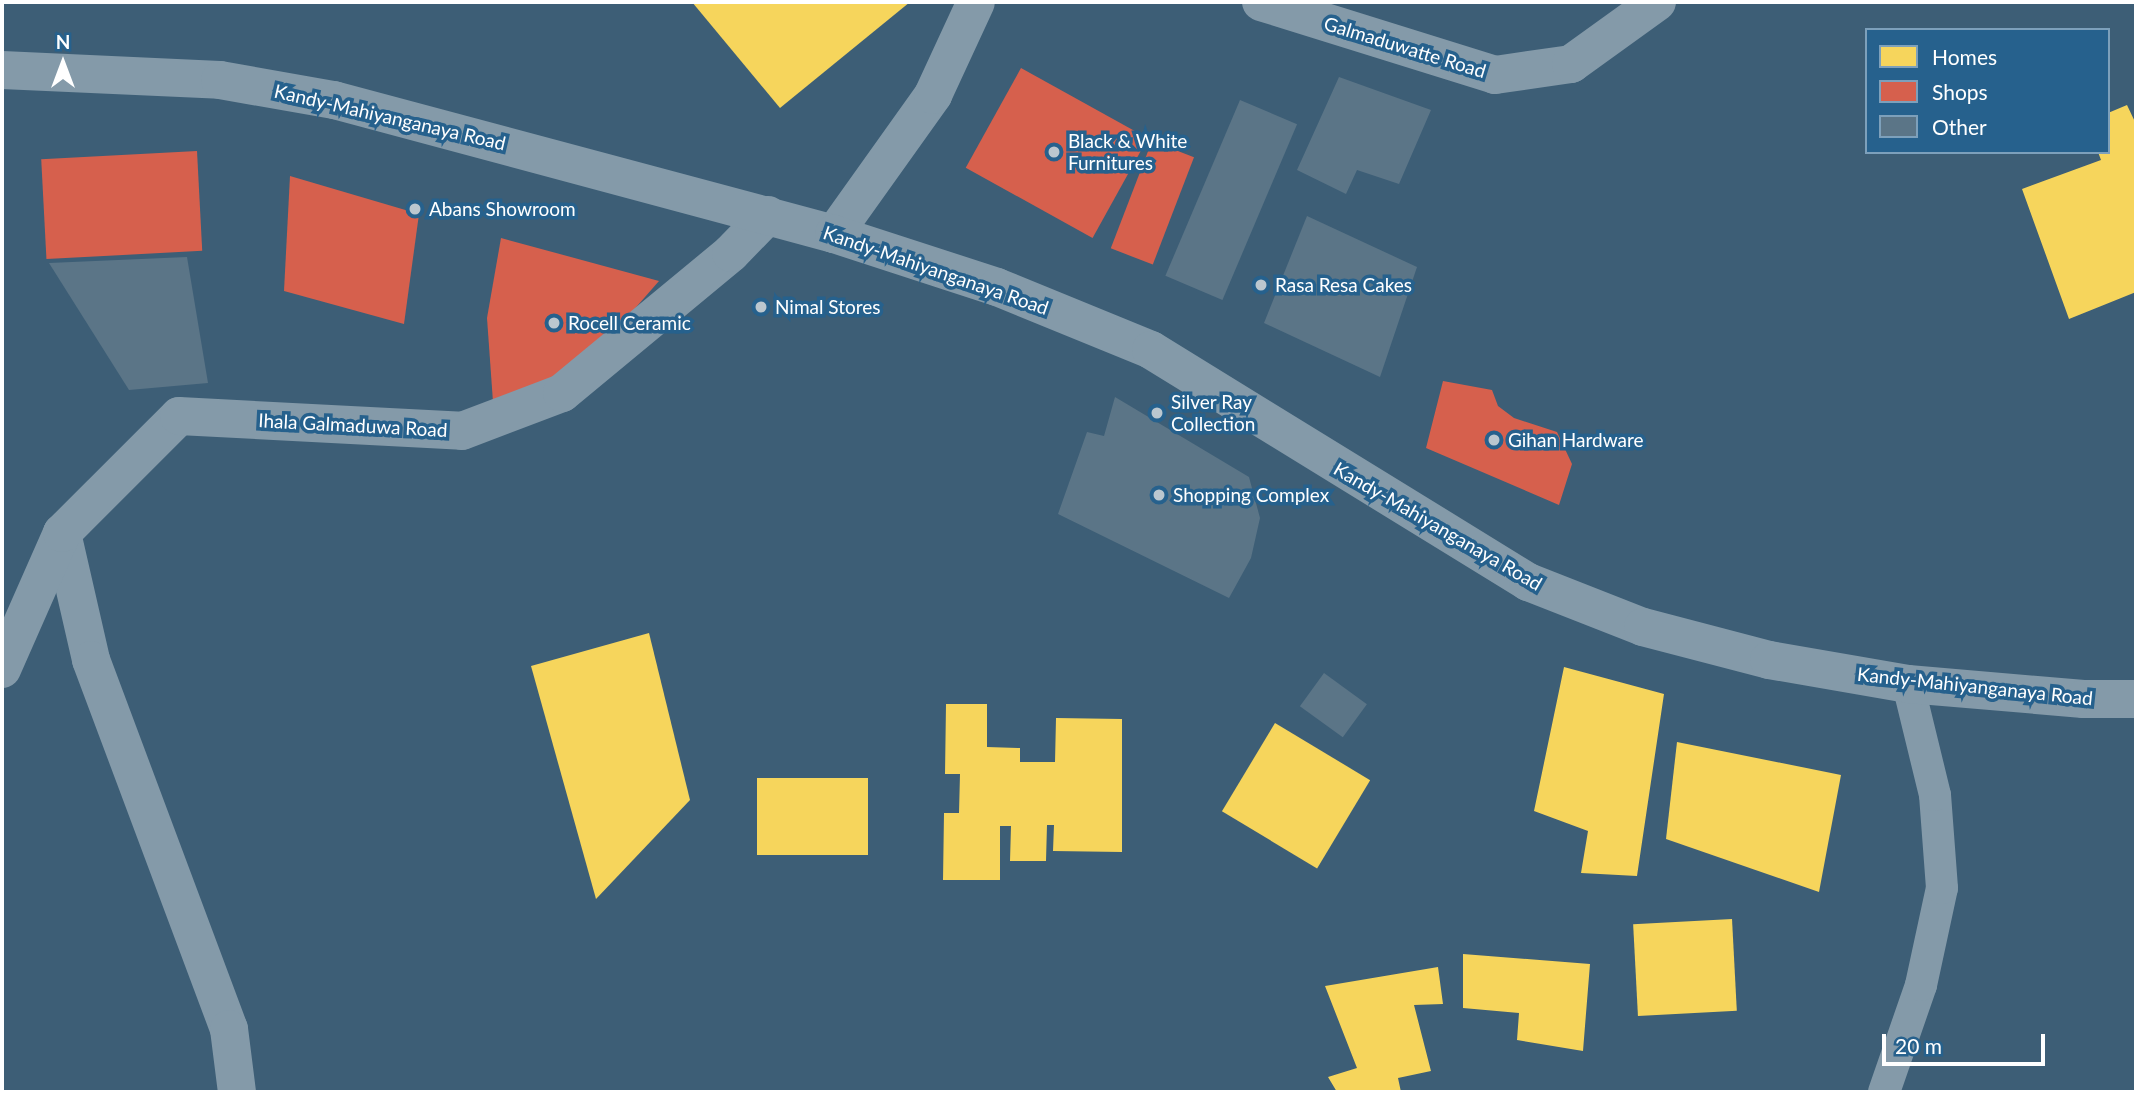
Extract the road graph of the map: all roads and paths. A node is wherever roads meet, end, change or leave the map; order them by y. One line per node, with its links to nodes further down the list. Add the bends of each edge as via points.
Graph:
1 (976, 2): 6 (main road, via 933,95)
2 (1261, 2): 3 (main road, Galmaduwatte Road, via 1495,75 1571,64)
3 (1657, 2)
4 (2, 70): 5 (main road, Kandy-Mahiyanganaya Road, via 220,80 334,100)
5 (768, 215): 6 (main road, Kandy-Mahiyanganaya Road); 7 (main road, Ihala Galmaduwa Road, via 731,253 562,393 462,431 179,416)
6 (834, 234): 9 (main road, Kandy-Mahiyanganaya Road, via 997,287 1151,350 1528,582 1643,627 1769,660)
7 (62, 533): 8 (main road, Ihala Galmaduwa Road); 11 (main road, via 90,660 229,1029)
8 (2, 670)
9 (1908, 684): 10 (main road, Kandy-Mahiyanganaya Road); 12 (lane, via 1935,795 1942,888 1921,985)
10 (2136, 699)
11 (237, 1092)
12 (1884, 1092)

